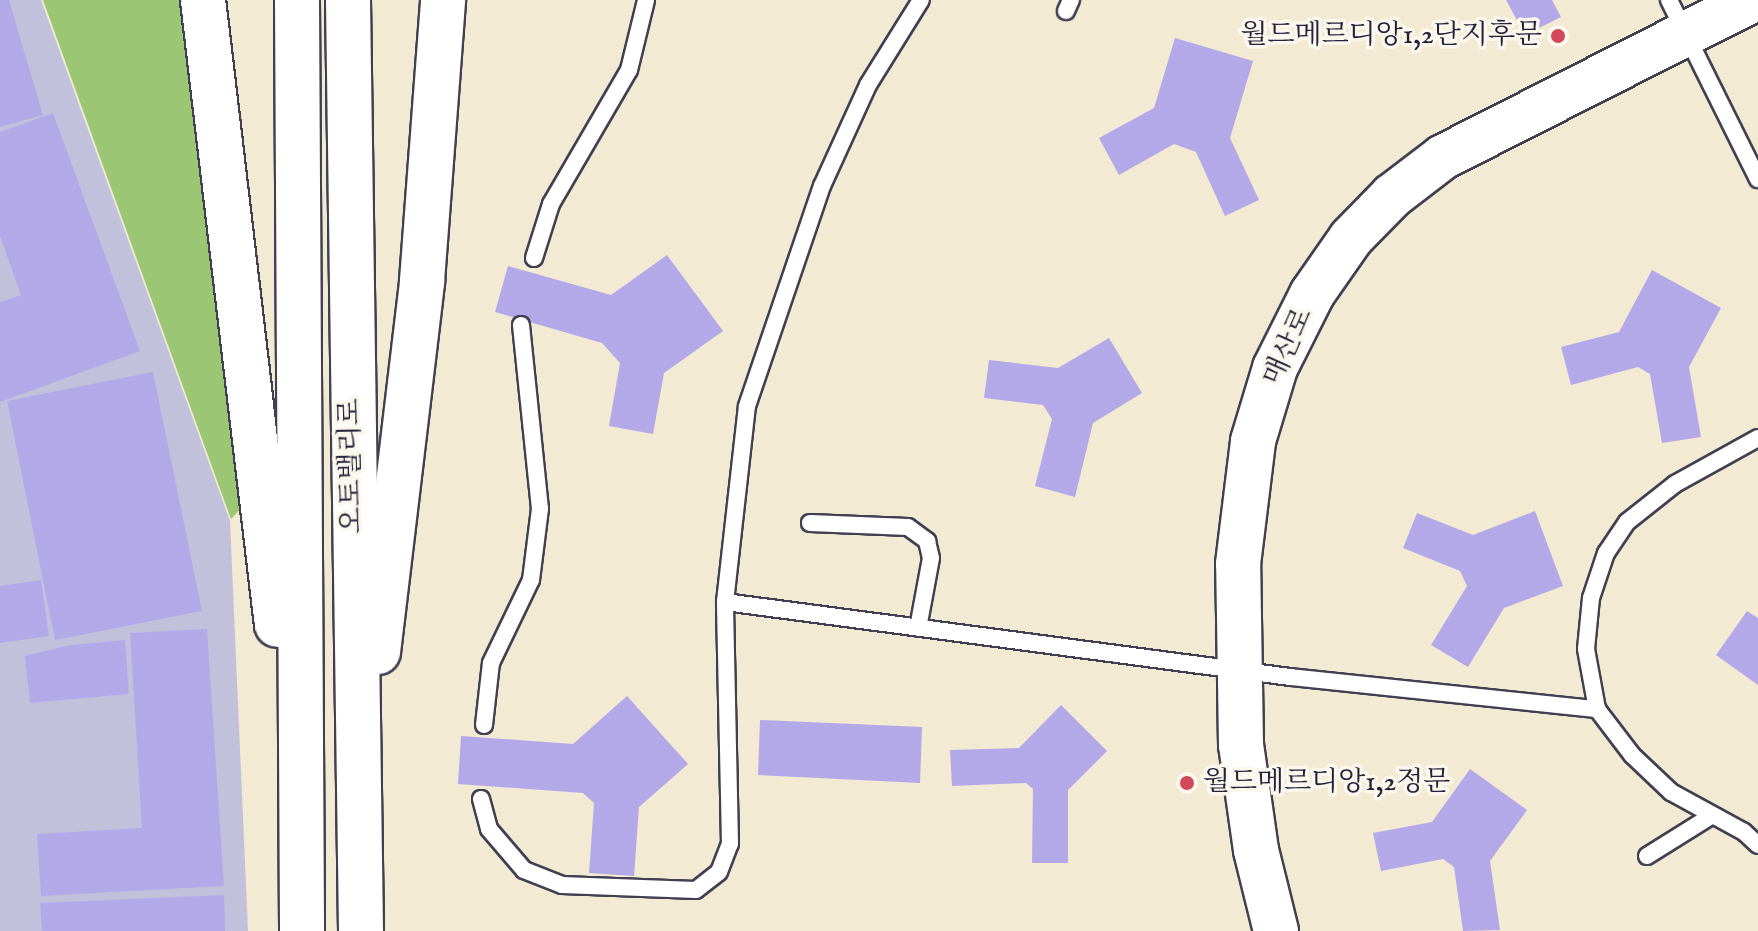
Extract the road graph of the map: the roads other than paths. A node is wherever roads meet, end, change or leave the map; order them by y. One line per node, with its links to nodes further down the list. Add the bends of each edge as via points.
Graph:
1 (203, 0): 19 (main road, via 276,621)
2 (297, 0): 19 (main road, 오토밸리로)
3 (348, 0): 20 (main road, 오토밸리로, via 349,366)
4 (443, 0): 20 (main road, via 420,296)
5 (646, 0): 10 (lane, via 629,70 551,204)
6 (921, 0): 14 (lane, via 868,85 822,186 768,334 747,406)
7 (1752, 0): 8 (main road, 매산로)
8 (1677, 17): 9 (lane); 16 (main road, 매산로, via 1443,157 1392,196 1351,238 1312,294 1275,368 1253,441 1238,564)
9 (1758, 179)
10 (534, 258)
11 (521, 325): 18 (lane, via 540,509 531,580 491,663)
12 (1758, 438): 17 (lane, via 1675,484 1627,522 1606,553 1591,598 1586,649)
13 (810, 523): 15 (lane, via 908,527 927,541 931,558)
14 (725, 602): 15 (lane); 21 (lane, via 730,844 719,872 696,890 562,885 524,870 489,829)
15 (918, 628): 16 (lane)
16 (1237, 670): 17 (lane); 27 (main road, 매산로, via 1256,850)
17 (1597, 709): 22 (lane, via 1632,755 1671,792)
18 (484, 725)
19 (302, 790): 25 (main road, 오토밸리로)
20 (360, 793): 26 (main road, 오토밸리로)
21 (481, 799)
22 (1711, 816): 23 (lane); 24 (lane)
23 (1758, 845)
24 (1647, 856)
25 (302, 931)
26 (361, 931)
27 (1276, 931)

